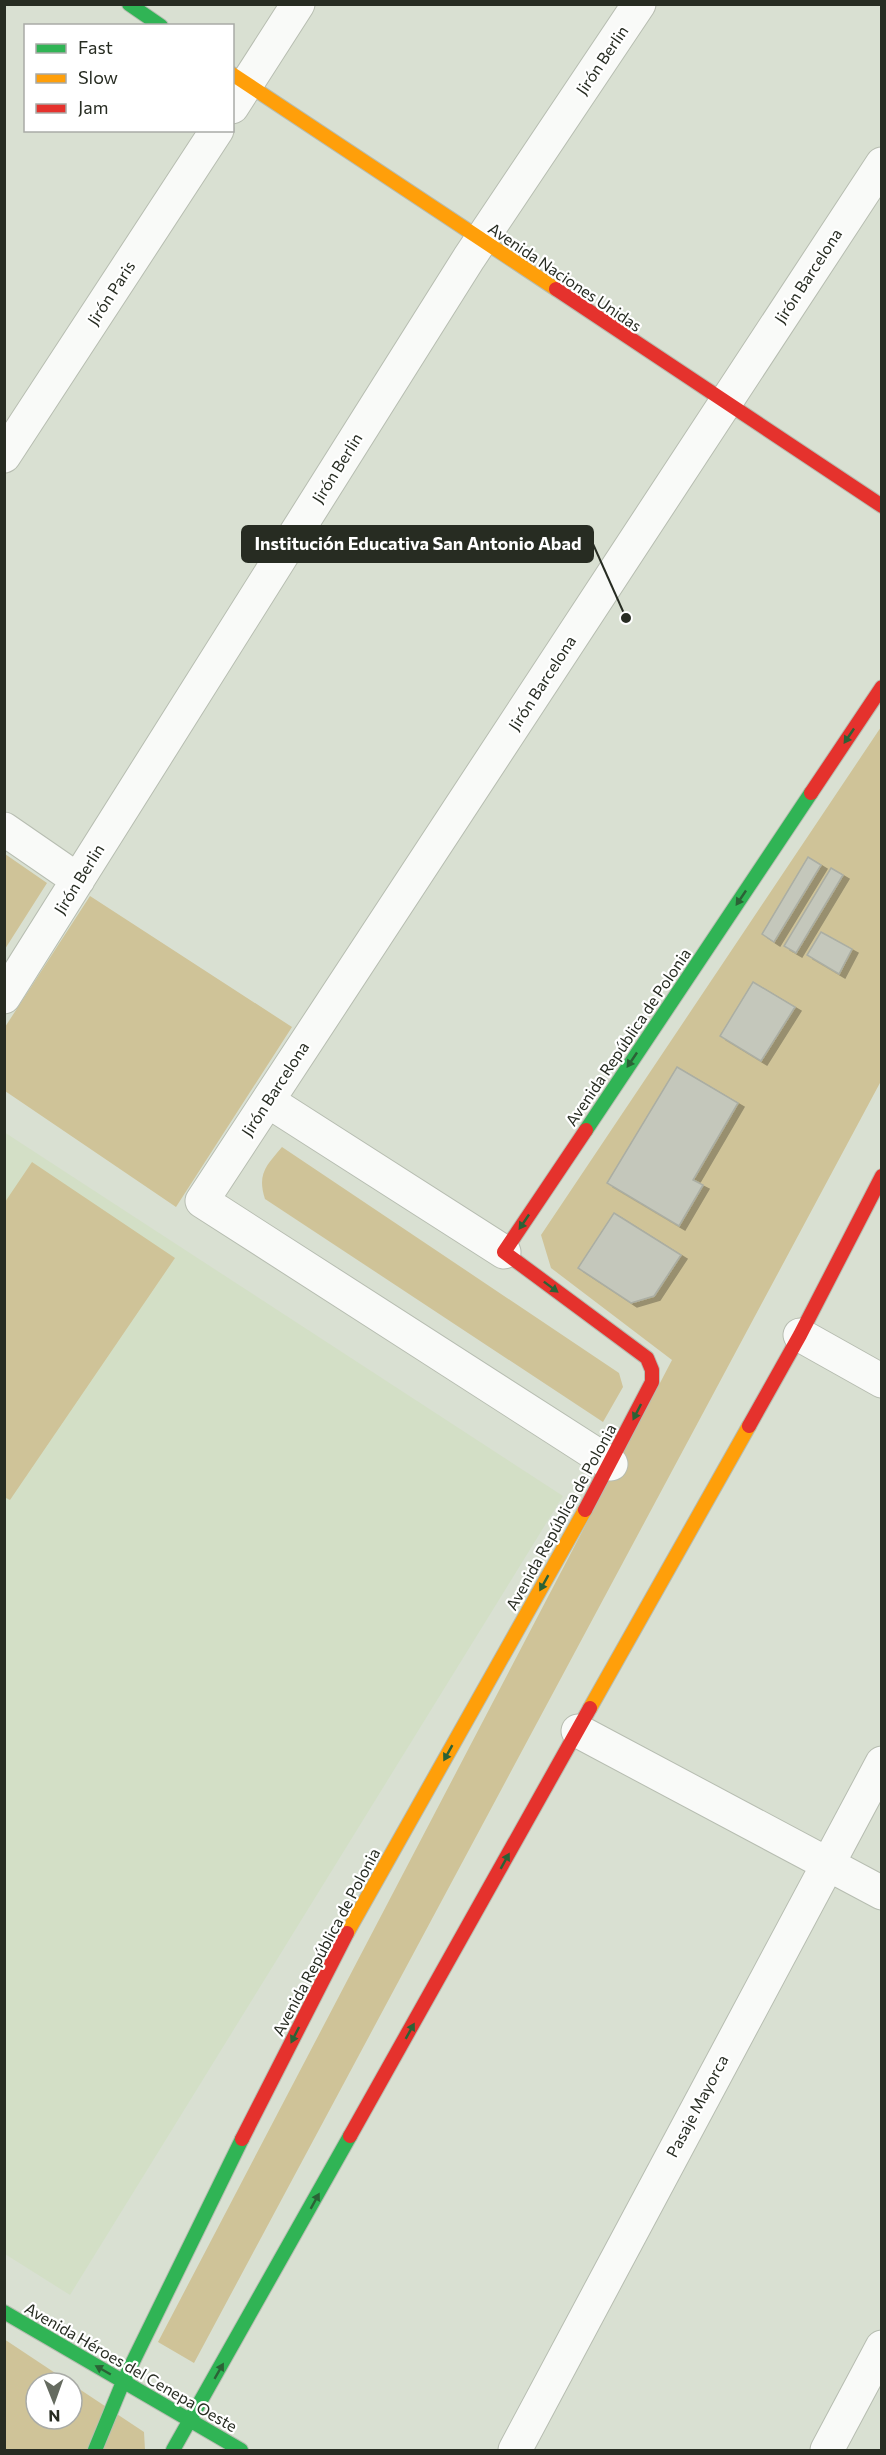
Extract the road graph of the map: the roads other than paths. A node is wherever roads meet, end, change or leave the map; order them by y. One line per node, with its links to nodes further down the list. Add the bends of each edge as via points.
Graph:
1 (129, 4): 4 (main road)
2 (298, 4): 5 (street)
3 (639, 4): 8 (street, Jirón Berlin)
4 (157, 24)
5 (238, 88): 8 (main road, Avenida Naciones Unidas)
6 (216, 132): 10 (street, Jirón Paris)
7 (882, 164): 9 (street, Jirón Barcelona)
8 (481, 241): 9 (main road, Avenida Naciones Unidas); 14 (street, Jirón Berlin)
9 (725, 403): 11 (main road, Avenida Naciones Unidas); 16 (street, Jirón Barcelona)
10 (4, 456)
11 (882, 506)
12 (882, 687): 18 (main road, Avenida República de Polonia, one-way to 18)
13 (4, 829): 14 (street)
14 (78, 880): 15 (street, Jirón Berlin)
15 (4, 997)
16 (268, 1101): 18 (street); 21 (street, Jirón Barcelona, via 202,1201)
17 (882, 1176): 19 (main road)
18 (504, 1252): 21 (main road, Avenida República de Polonia, one-way to 21, via 647,1358 652,1382)
19 (800, 1335): 20 (street); 22 (main road)
20 (882, 1381)
21 (611, 1464): 28 (main road, Avenida República de Polonia, one-way to 28, via 350,1928)
22 (578, 1731): 24 (street); 29 (main road, one-way to 22)
23 (882, 1763): 24 (street, Pasaje Mayorca)
24 (826, 1864): 25 (street); 33 (street, Pasaje Mayorca)
25 (882, 1893)
26 (4, 2312): 28 (main road, Avenida Héroes del Cenepa Oeste, one-way to 26)
27 (882, 2347): 34 (street)
28 (123, 2382): 29 (main road, Avenida Héroes del Cenepa Oeste); 30 (main road, Avenida República de Polonia)
29 (189, 2421): 31 (main road); 32 (main road, Avenida Héroes del Cenepa Oeste)
30 (95, 2451)
31 (174, 2451)
32 (241, 2451)
33 (514, 2451)
34 (827, 2451)

